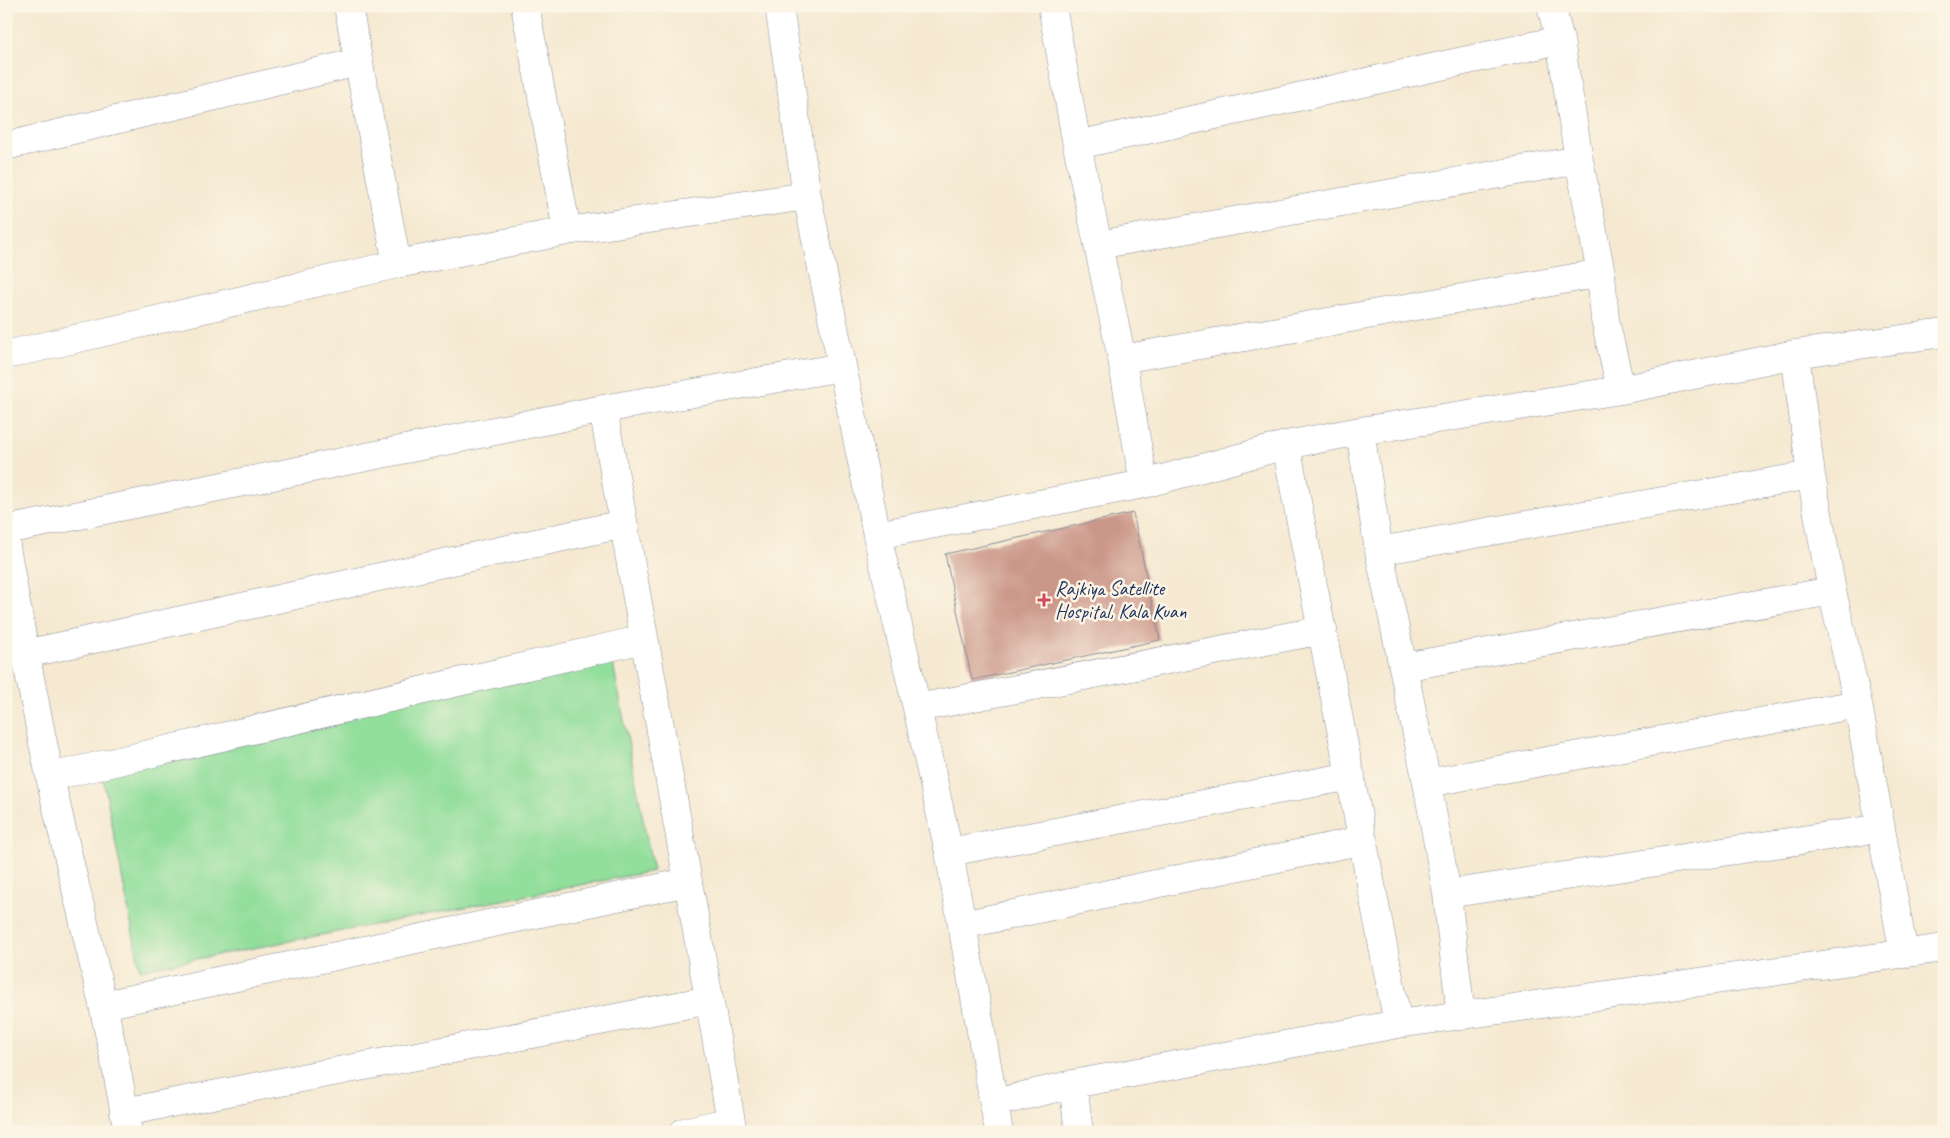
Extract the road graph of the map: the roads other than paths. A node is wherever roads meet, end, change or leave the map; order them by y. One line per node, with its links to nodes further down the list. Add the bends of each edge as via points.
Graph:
1 (348, 6): 7 (street)
2 (525, 6): 12 (street)
3 (779, 6): 11 (street)
4 (1052, 6): 8 (street)
5 (1551, 6): 6 (street)
6 (1560, 40): 8 (street); 10 (street)
7 (359, 62): 9 (street); 14 (street)
8 (1077, 145): 13 (street)
9 (6, 146)
10 (1579, 160): 13 (street); 15 (street)
11 (808, 196): 12 (street); 20 (street)
12 (567, 231): 14 (street)
13 (1098, 245): 19 (street)
14 (397, 264): 18 (street)
15 (1601, 273): 19 (street); 21 (street, via 1605,320)
16 (1944, 333): 17 (street)
17 (1795, 354): 21 (street); 25 (street)
18 (6, 355)
19 (1122, 359): 26 (street)
20 (842, 367): 22 (street); 29 (street)
21 (1621, 390): 23 (street)
22 (603, 409): 27 (street); 28 (street)
23 (1360, 431): 24 (street); 31 (street)
24 (1286, 445): 26 (street); 33 (street)
25 (1811, 475): 31 (street); 32 (street)
26 (1144, 484): 29 (street)
27 (623, 524): 34 (street); 35 (street)
28 (6, 530)
29 (877, 535): 38 (street)
30 (6, 546): 35 (street)
31 (1379, 551): 36 (street)
32 (1832, 591): 36 (street); 37 (street)
33 (1323, 630): 38 (street); 39 (street)
34 (644, 639): 40 (street); 45 (street)
35 (25, 654): 40 (street)
36 (1403, 667): 41 (street)
37 (1858, 704): 41 (street); 42 (street)
38 (918, 708): 44 (street)
39 (1351, 776): 43 (street); 44 (street)
40 (50, 778): 51 (street)
41 (1427, 783): 46 (street)
42 (1881, 828): 46 (street); 49 (street)
43 (1363, 840): 47 (street); 53 (street)
44 (949, 852): 47 (street)
45 (688, 882): 50 (street); 51 (street)
46 (1447, 894): 52 (street)
47 (962, 925): 55 (street)
48 (1944, 948): 49 (street)
49 (1904, 954): 52 (street)
50 (709, 1000): 56 (street); 57 (street)
51 (103, 1005): 56 (street)
52 (1461, 1016): 53 (street)
53 (1398, 1024): 54 (street)
54 (1073, 1084): 55 (street); 60 (street)
55 (994, 1103): 59 (street)
56 (126, 1122)
57 (732, 1126): 58 (street)
58 (684, 1132)
59 (999, 1132)
60 (1079, 1132)

